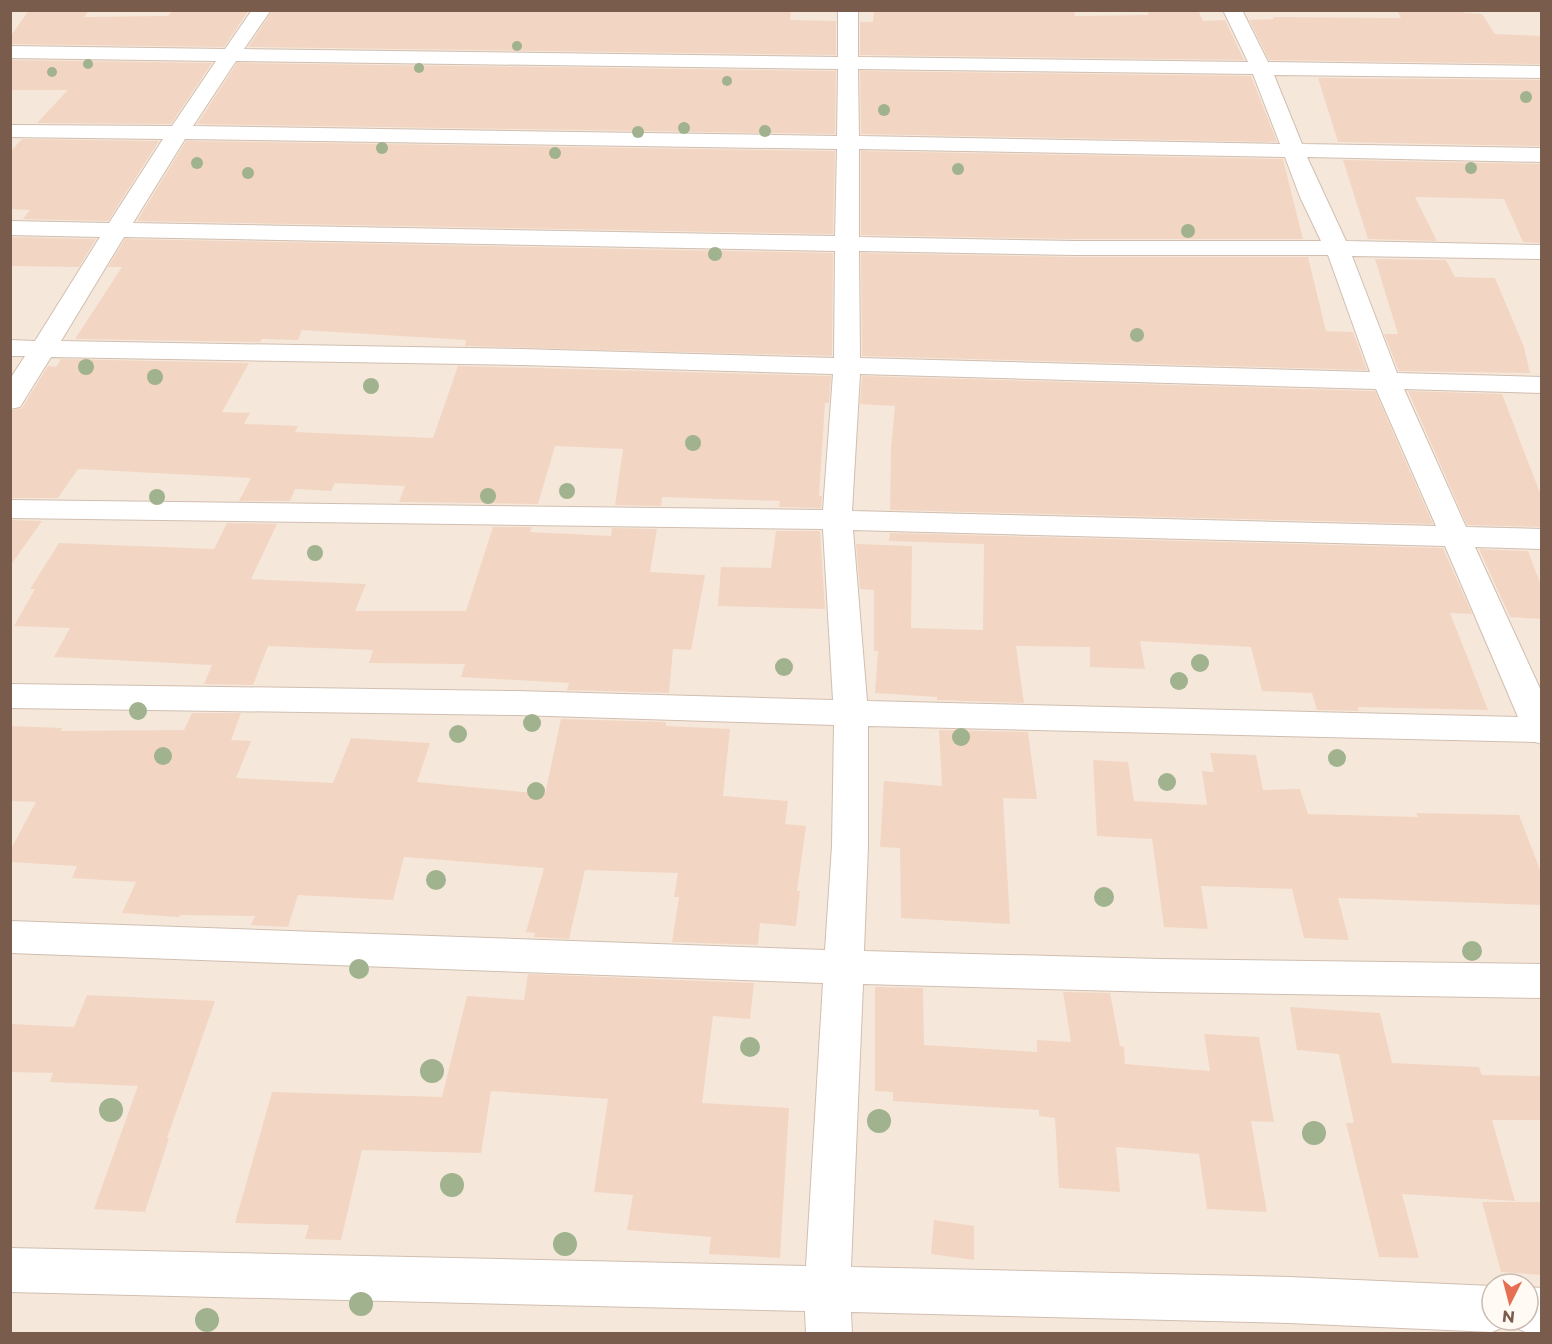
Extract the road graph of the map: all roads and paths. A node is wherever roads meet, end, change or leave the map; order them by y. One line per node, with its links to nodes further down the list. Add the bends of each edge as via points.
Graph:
1 (262, 10): 5 (street)
2 (848, 10): 6 (street)
3 (1232, 10): 7 (street)
4 (10, 52): 5 (street)
5 (230, 55): 6 (street); 10 (street)
6 (848, 62): 7 (street); 11 (street)
7 (1261, 68): 8 (street); 12 (street)
8 (1542, 72)
9 (10, 131): 10 (street)
10 (178, 134): 11 (street); 15 (street)
11 (849, 143): 12 (street); 16 (street)
12 (1294, 152): 13 (street); 17 (street)
13 (1542, 155)
14 (10, 228): 15 (street)
15 (116, 229): 16 (street); 20 (street)
16 (846, 242): 17 (street, via 1076,248); 21 (street)
17 (1337, 248): 18 (street); 22 (street)
18 (1542, 252)
19 (10, 348): 20 (street)
20 (43, 349): 21 (street); 24 (street)
21 (847, 365): 22 (street); 26 (street)
22 (1387, 382): 23 (street); 27 (street)
23 (1542, 385)
24 (10, 401)
25 (10, 509): 26 (street)
26 (837, 520): 27 (street); 30 (street)
27 (1453, 537): 28 (street); 31 (street)
28 (1542, 539)
29 (10, 696): 30 (street, via 517,703)
30 (851, 714): 31 (street); 33 (street)
31 (1541, 731)
32 (10, 937): 33 (street)
33 (844, 967): 34 (street); 36 (street)
34 (1542, 981)
35 (10, 1270): 36 (street)
36 (827, 1290): 37 (street, via 1289,1300); 38 (street)
37 (1480, 1308)
38 (830, 1334)

